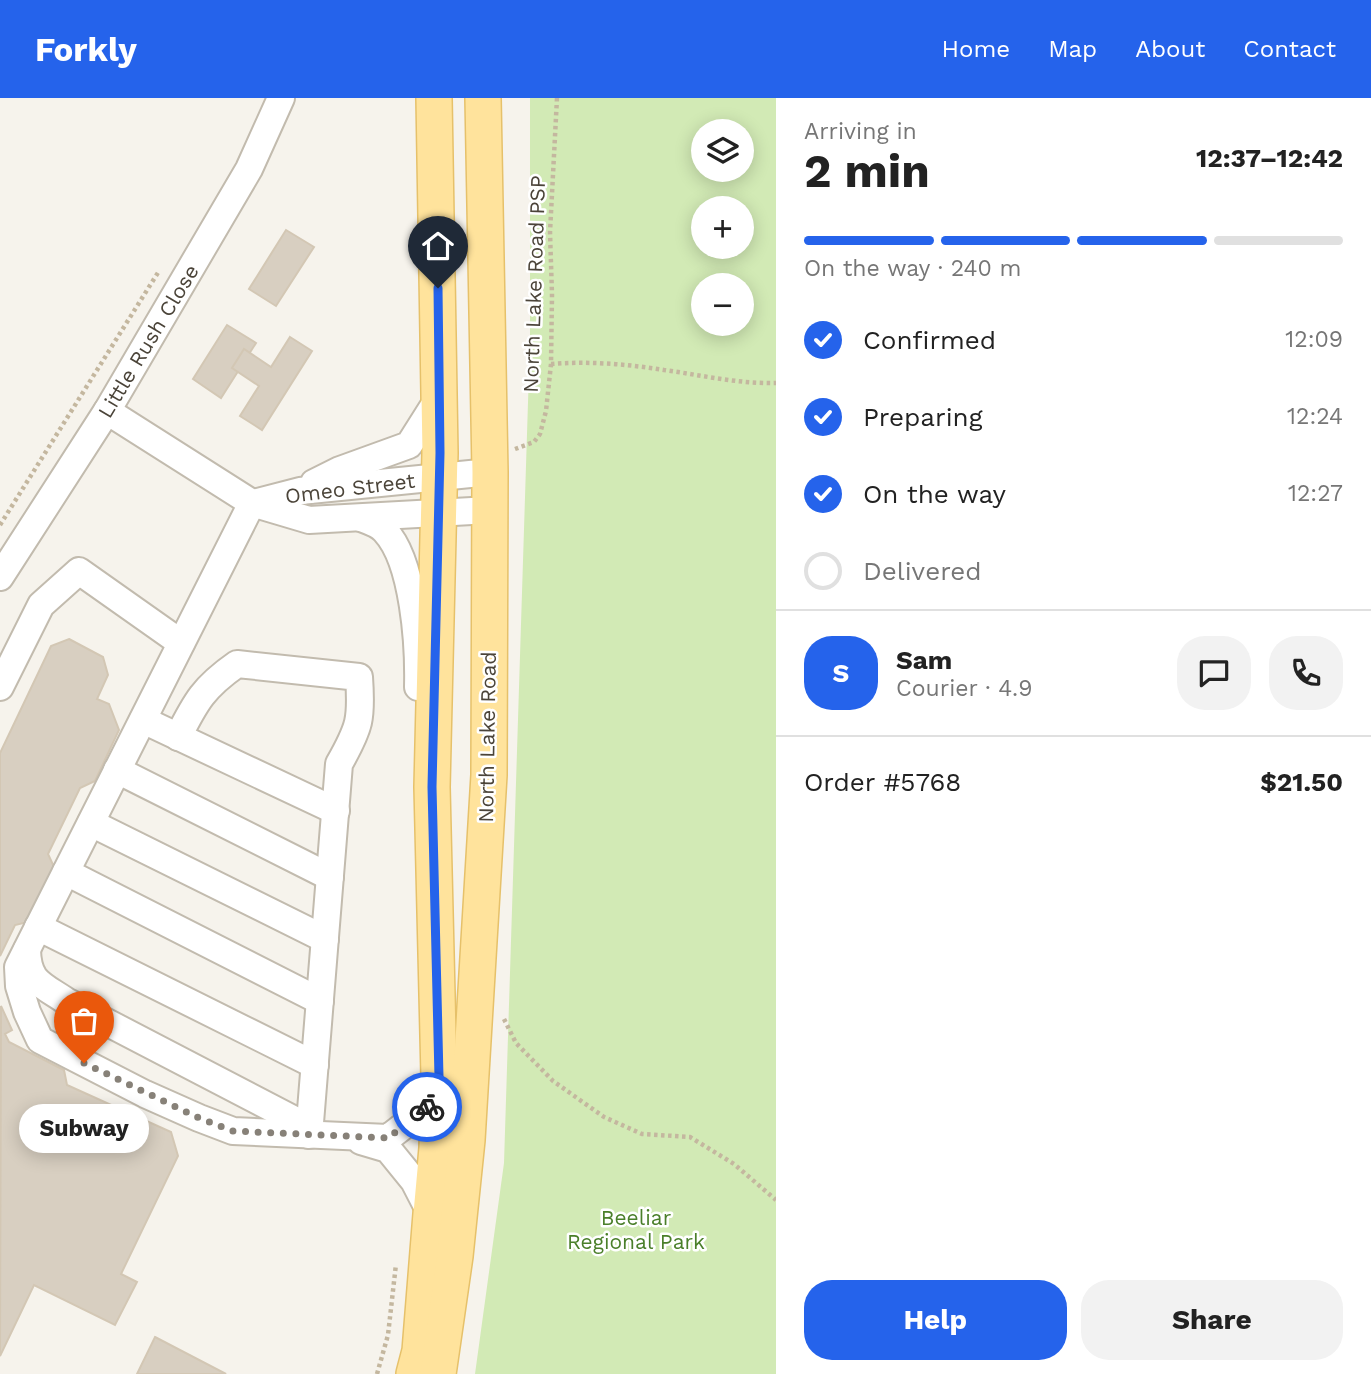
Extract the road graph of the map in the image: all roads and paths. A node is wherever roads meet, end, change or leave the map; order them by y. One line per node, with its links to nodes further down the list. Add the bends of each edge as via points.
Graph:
1 (281, 98): 9 (street, Little Rush Close, via 249,169)
2 (434, 98): 8 (main road)
3 (483, 98): 10 (main road, North Lake Road)
4 (557, 98): 6 (path, North Lake Road PSP, via 550,232)
5 (165, 260): 17 (path)
6 (551, 364): 7 (path, via 580,362); 10 (path, North Lake Road PSP, via 540,434 534,443)
7 (776, 383)
8 (440, 396): 11 (main road); 12 (street, via 409,445 340,470)
9 (107, 411): 13 (street, Omeo Street); 18 (street, Little Rush Close)
10 (500, 461): 11 (street, Omeo Street); 14 (main road, North Lake Road)
11 (439, 478): 12 (street, Omeo Street); 15 (main road)
12 (300, 491): 13 (street, Omeo Street)
13 (252, 503): 16 (street, Omeo Street, via 309,520); 19 (street)
14 (490, 510): 15 (street, Omeo Street); 42 (main road, North Lake Road, via 489,775 467,1140)
15 (439, 514): 16 (street, Omeo Street); 24 (main road)
16 (361, 518): 24 (street, via 384,529 396,547 407,580 418,659 418,746)
17 (0, 525)
18 (0, 577)
19 (181, 643): 20 (street, via 79,571 41,605); 21 (street)
20 (0, 687)
21 (143, 720): 22 (street); 23 (street)
22 (178, 737): 25 (street); 25 (street, via 197,699 237,663 359,677 361,709 356,733 339,764)
23 (117, 770): 26 (street); 28 (street)
24 (432, 787): 34 (main road)
25 (336, 811): 28 (street)
26 (91, 823): 27 (street); 30 (street)
27 (66, 872): 29 (street); 31 (street)
28 (330, 877): 30 (street)
29 (33, 938): 33 (street); 35 (street, via 28,969 39,983); 35 (street, via 18,967 19,986 40,1040 145,1094 233,1131)
30 (326, 939): 31 (street)
31 (320, 1001): 33 (street)
32 (501, 1013): 37 (path, via 516,1043 553,1081 604,1117 642,1134 690,1137 734,1164)
33 (315, 1065): 35 (street)
34 (438, 1099): 36 (street, via 388,1138); 38 (main road)
35 (310, 1131): 36 (street)
36 (353, 1138): 38 (street, via 388,1149 414,1181)
37 (776, 1200)
38 (431, 1214): 41 (main road)
39 (397, 1255): 40 (path, via 388,1335)
40 (377, 1374)
41 (414, 1374)
42 (438, 1374)

